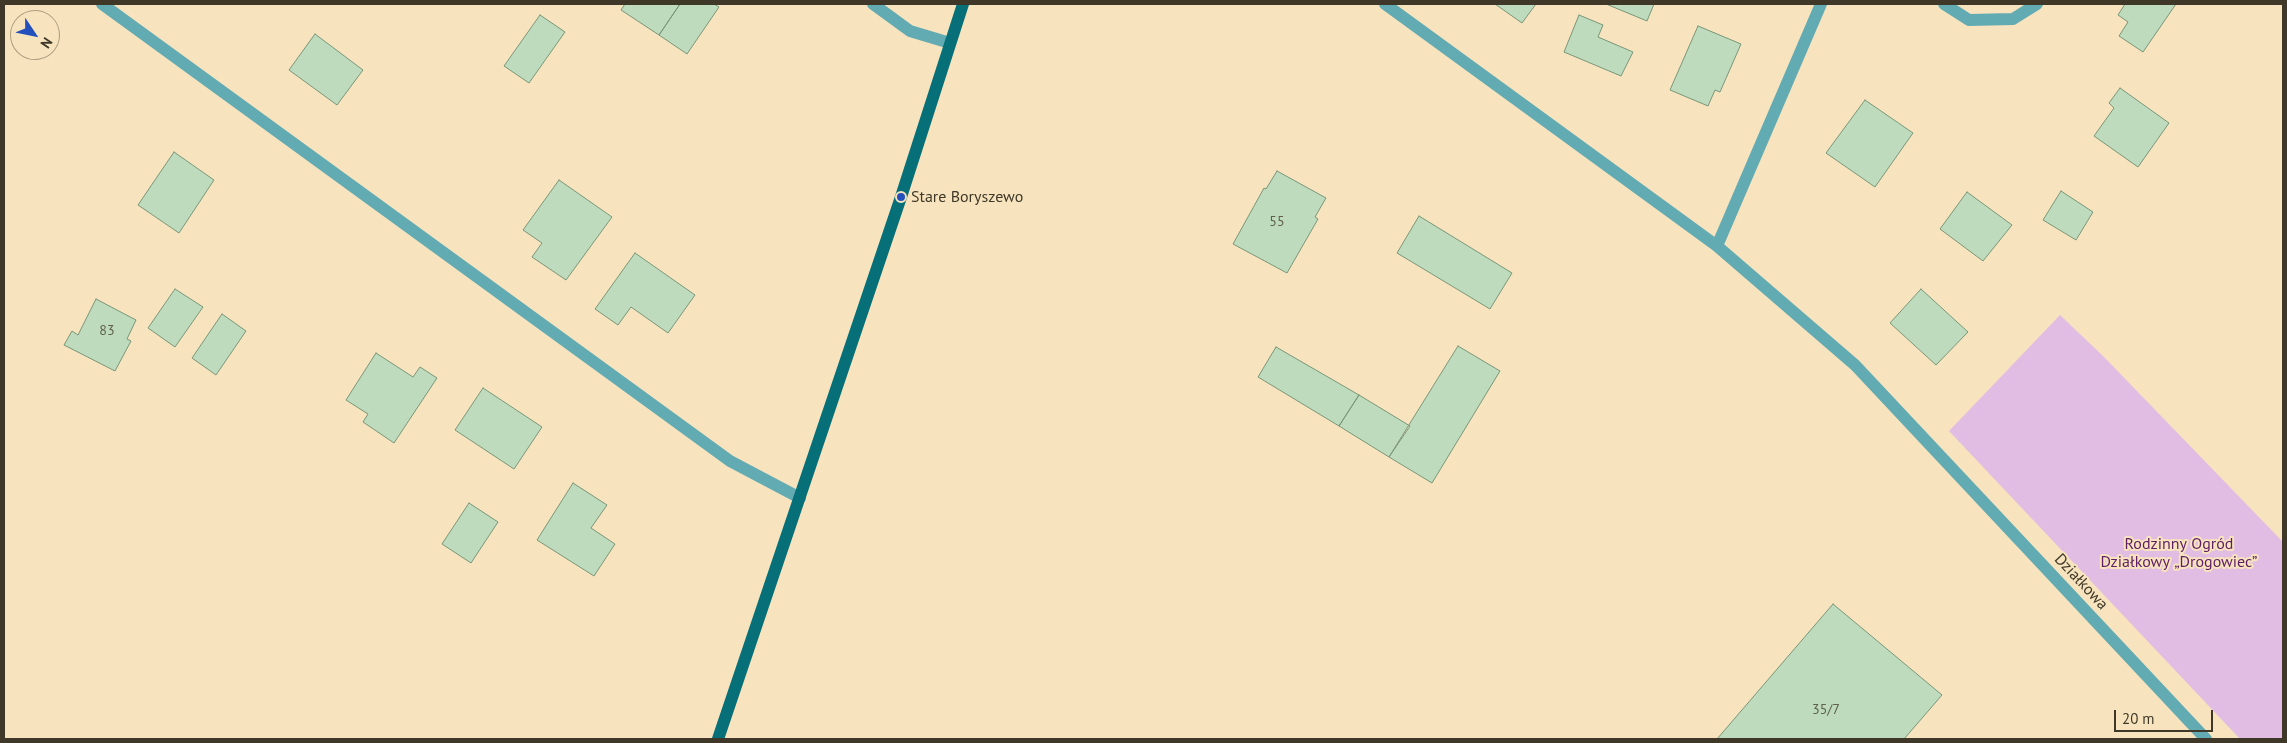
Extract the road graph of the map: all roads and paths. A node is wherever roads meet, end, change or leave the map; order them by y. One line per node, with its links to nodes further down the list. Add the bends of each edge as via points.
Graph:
1 (102, 4): 10 (street, via 730,461)
2 (872, 4): 8 (street, via 910,31)
3 (963, 4): 8 (main road)
4 (1384, 4): 9 (street, Działkowa)
5 (1821, 4): 9 (street)
6 (1944, 4): 7 (street, via 1969,20 2013,19)
7 (2037, 4)
8 (950, 43): 10 (main road)
9 (1717, 246): 12 (street, Działkowa, via 1855,364)
10 (800, 498): 11 (main road)
11 (718, 739)
12 (2206, 739)

